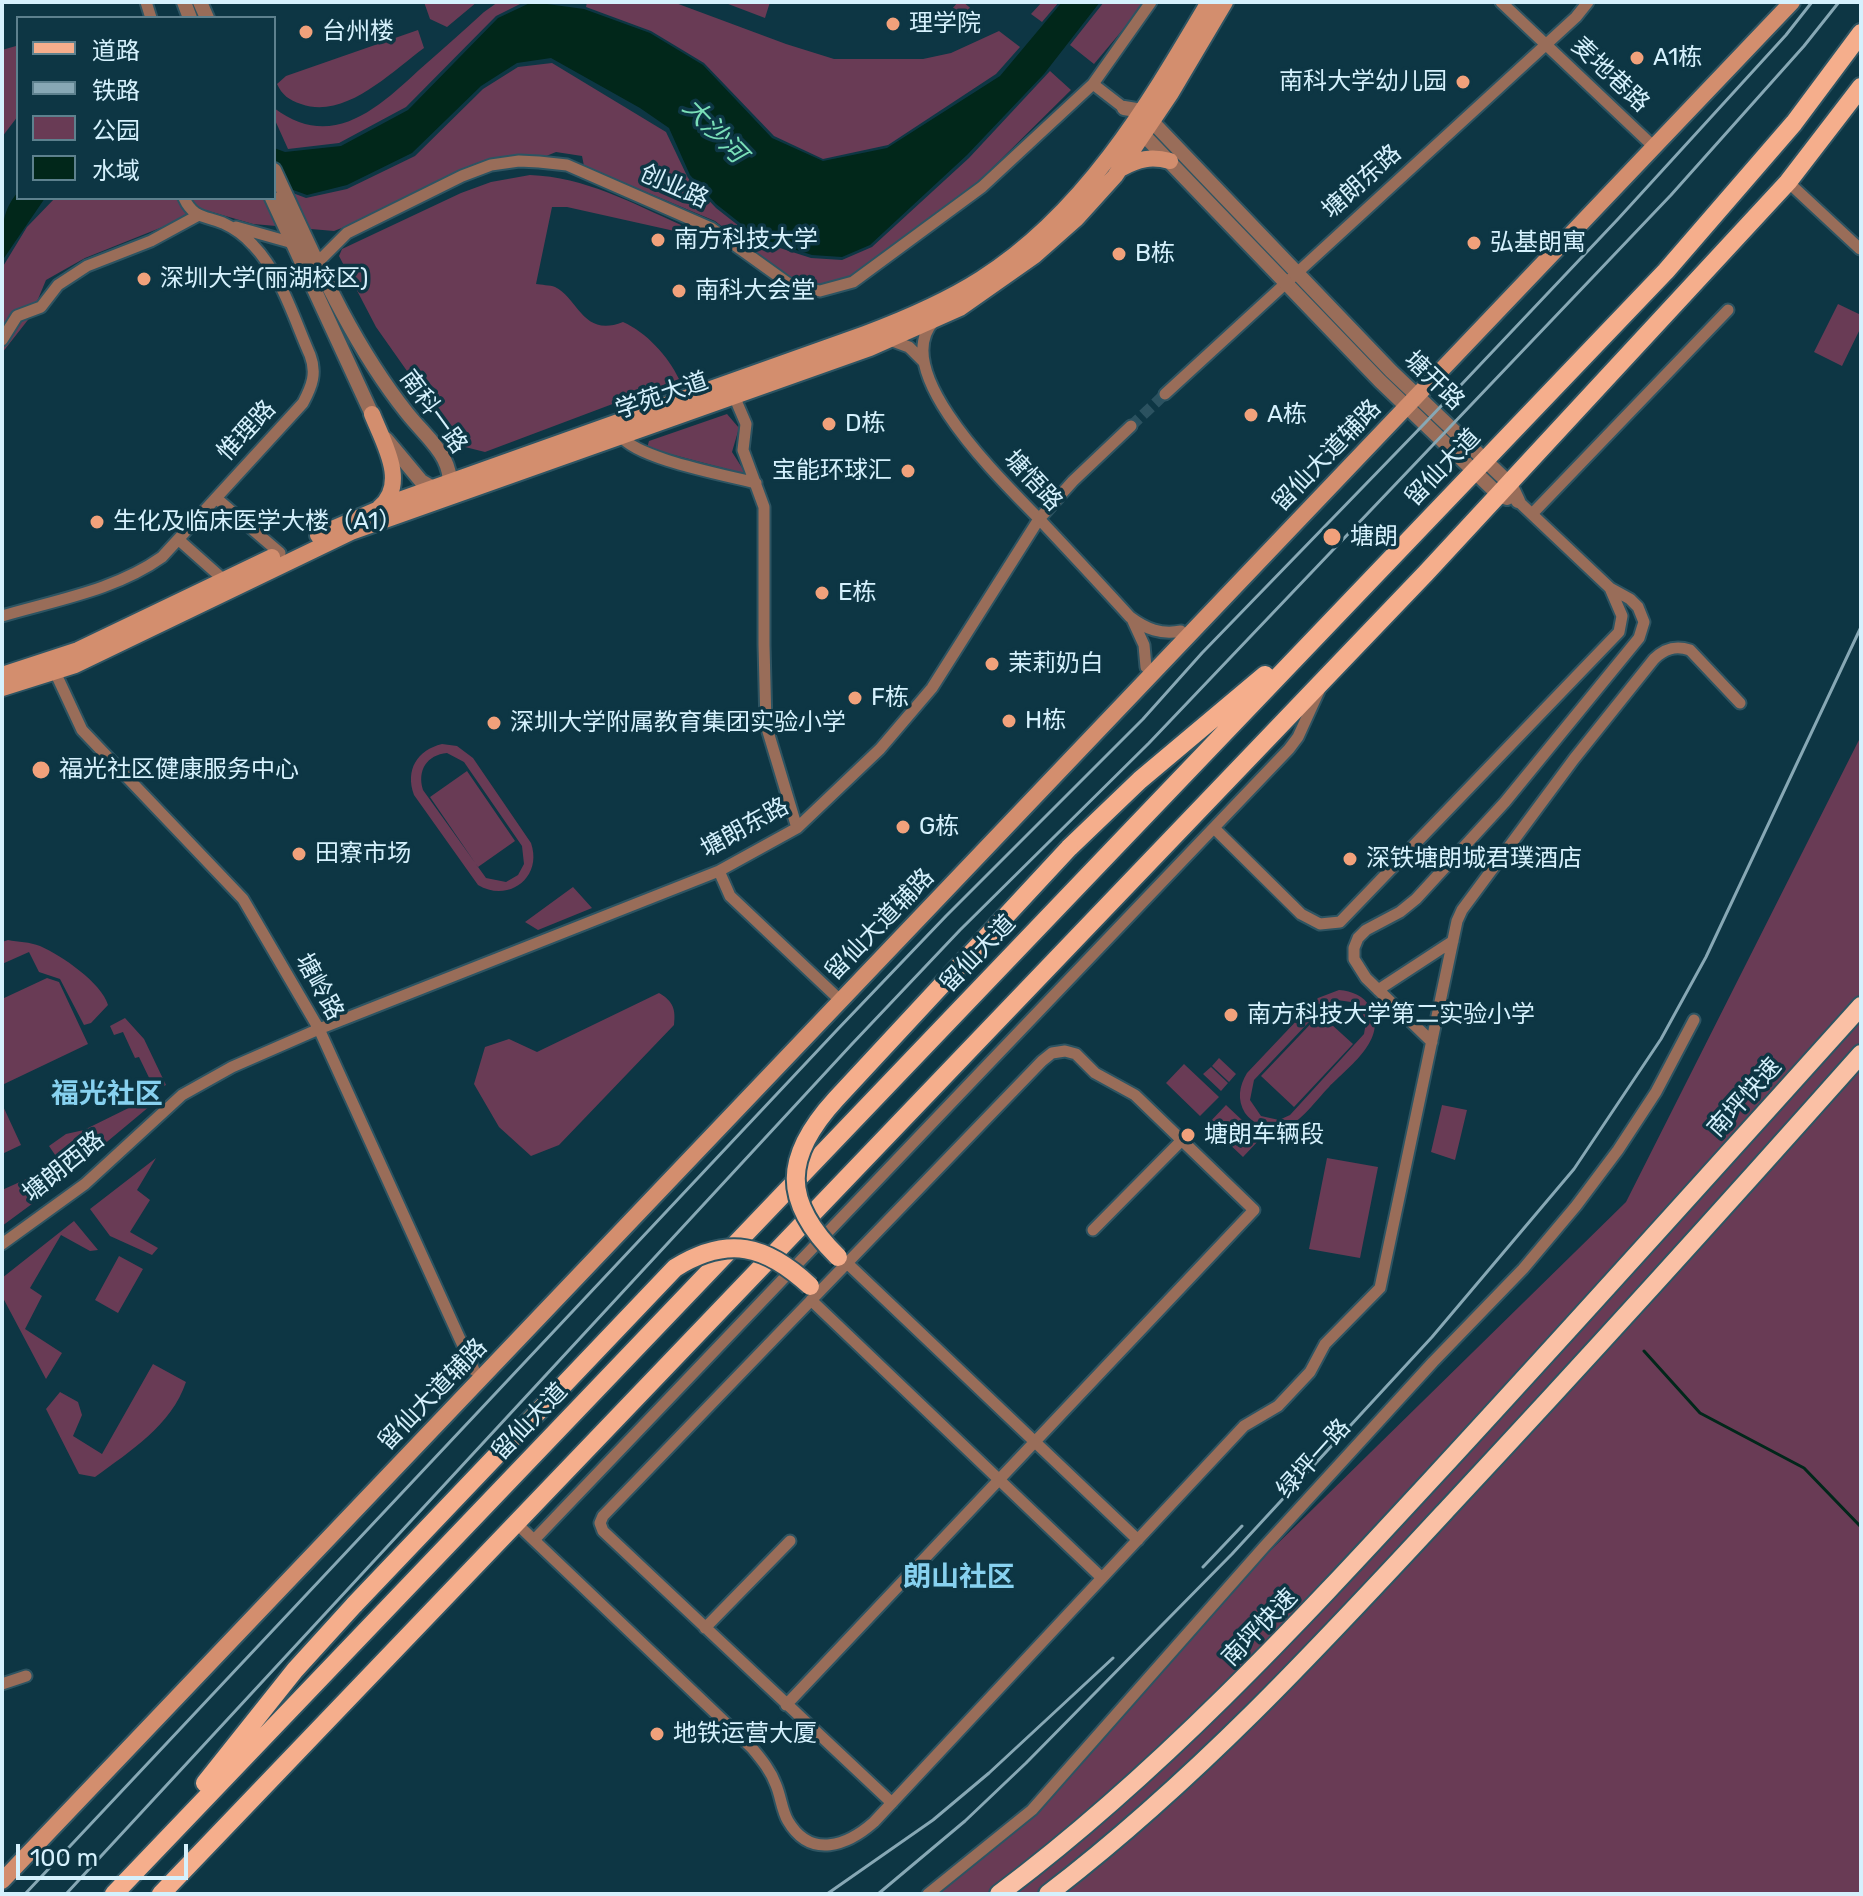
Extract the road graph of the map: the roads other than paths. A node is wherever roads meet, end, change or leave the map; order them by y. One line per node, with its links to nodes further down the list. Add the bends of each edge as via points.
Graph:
1 (1151, 2): 10 (street, 创业路)
2 (1209, 2): 13 (main road, 学苑大道)
3 (1225, 2): 13 (main road, 学苑大道)
4 (1501, 2): 9 (street, 麦地巷路)
5 (1588, 2): 9 (street, 塘朗东路)
6 (1778, 2): 14 (main road, 留仙大道辅路)
7 (1792, 2): 14 (main road, 留仙大道辅路)
8 (1861, 33): 38 (main road, 留仙大道, via 1707,226)
9 (1546, 44): 14 (street, 麦地巷路); 26 (street, 塘朗东路)
10 (1093, 84): 12 (street); 25 (street, 创业路, via 972,195 853,282 833,289 808,291 789,284 711,228 567,165 539,162 491,165 462,176 347,233)
11 (1861, 87): 18 (main road)
12 (1124, 108): 13 (street)
13 (1143, 123): 15 (street, 塘开路); 16 (main road, 学苑大道); 26 (street, 塘开路); 41 (main road, 学苑大道, via 1039,234 949,297 865,334)
14 (1651, 144): 34 (main road, 留仙大道辅路)
15 (1170, 161): 16 (main road, via 1143,159); 26 (street, 塘开路)
16 (1120, 169): 28 (main road, 学苑大道, via 1034,256)
17 (276, 176): 23 (street, 南科一路)
18 (1788, 182): 24 (street); 42 (main road)
19 (185, 200): 21 (street)
20 (273, 200): 23 (street, 南科一路)
21 (197, 216): 22 (street, 惟理路); 29 (street, via 87,266 58,285 41,307 17,316)
22 (224, 223): 23 (street); 43 (street, 惟理路, via 265,260 310,355 314,375 303,403)
23 (297, 240): 25 (street, 南科一路); 35 (street, 南科一路)
24 (1860, 249)
25 (317, 263): 41 (street, 南科一路, via 352,334 443,456)
26 (1291, 277): 32 (street, 塘朗东路); 34 (street, 塘开路)
27 (1728, 310): 46 (street)
28 (936, 320): 30 (main road, 学苑大道); 31 (street, via 925,333)
29 (2, 340)
30 (890, 340): 31 (street, via 909,347); 33 (main road, 学苑大道)
31 (924, 361): 47 (street, 塘悟路, via 964,437)
32 (1165, 394)
33 (734, 396): 37 (main road, 学苑大道); 39 (street, via 746,424 743,450)
34 (1409, 398): 38 (street, 塘开路); 55 (main road, 留仙大道辅路); 67 (main road, 留仙大道辅路)
35 (372, 414): 40 (street, 南科一路, via 397,454); 45 (main road, via 393,474 391,493)
36 (1131, 426): 47 (street, 塘朗东路)
37 (621, 436): 39 (street, via 644,453); 41 (main road, 学苑大道)
38 (1479, 465): 42 (street, 塘开路); 52 (main road, 留仙大道)
39 (756, 483): 62 (street, via 764,507 766,725)
40 (433, 488): 41 (main road, 学苑大道); 45 (main road, 学苑大道)
41 (450, 489): 57 (main road, 学苑大道)
42 (1504, 489): 44 (street, 塘开路); 59 (main road)
43 (216, 498): 48 (street, 惟理路); 49 (street)
44 (1518, 501): 46 (street)
45 (379, 508): 49 (main road, 学苑大道)
46 (1532, 514): 51 (street)
47 (1039, 519): 54 (street, 塘悟路); 62 (street, 塘朗东路, via 932,688 880,749)
48 (179, 540): 50 (street); 53 (street, 惟理路, via 121,581)
49 (280, 553): 50 (main road, 学苑大道)
50 (224, 580): 58 (main road, 学苑大道, via 78,650)
51 (1610, 588): 63 (street, via 1622,616 1619,632 1340,922 1320,924 1301,914); 66 (street, via 1638,607 1643,630 1505,802 1416,899 1358,938 1357,968)
52 (1345, 605): 76 (main road, bridge, via 1140,780 1069,848 808,1134 796,1165 798,1198 810,1226); 91 (main road, 留仙大道)
53 (2, 616)
54 (1130, 617): 55 (street, 塘悟路, via 1158,632); 56 (street, 塘悟路, via 1144,645)
55 (1181, 631): 56 (main road, 留仙大道辅路)
56 (1146, 667): 67 (main road, 留仙大道辅路)
57 (55, 672): 60 (main road, 学苑大道); 70 (street, 塘岭路, via 82,730 243,899)
58 (2, 675)
59 (1326, 677): 63 (street, via 1298,737); 81 (main road)
60 (2, 688)
61 (1740, 703): 65 (street, via 1690,650 1675,647 1660,653 1462,910)
62 (797, 828): 64 (street, 塘朗东路)
63 (1214, 828): 82 (street)
64 (719, 871): 67 (street, via 730,896); 70 (street, 塘朗东路)
65 (1453, 941): 66 (street); 71 (street)
66 (1378, 990): 71 (street)
67 (838, 997): 78 (main road, 留仙大道辅路); 93 (main road, 留仙大道辅路)
68 (1861, 1006): 97 (highway, 南坪快速, via 1266,1658 1083,1827)
69 (1694, 1020): 96 (street, 绿坪一路, via 1618,1150 1523,1269 1274,1536 1032,1810)
70 (319, 1029): 75 (street, 塘朗西路, via 182,1095 85,1184); 78 (street, 塘岭路)
71 (1432, 1042): 83 (street, via 1380,1288 1325,1344 1310,1372 1278,1406 1244,1426)
72 (1861, 1054): 98 (highway, via 1316,1651 1221,1745)
73 (1182, 1140): 74 (street); 76 (street, via 1135,1095 1095,1073 1076,1054 1052,1053); 79 (street, via 1254,1210)
74 (1093, 1230)
75 (2, 1244)
76 (844, 1261): 77 (street); 79 (street)
77 (813, 1293): 80 (street); 86 (street, via 600,1523); 91 (main road, bridge, via 778,1260 740,1247 707,1251 675,1268 269,1700)
78 (474, 1370): 92 (main road, 留仙大道辅路)
79 (1035, 1441): 80 (street); 83 (street)
80 (999, 1479): 85 (street); 89 (street)
81 (516, 1523): 82 (street); 95 (main road)
82 (534, 1540): 90 (street, via 762,1759 787,1820 805,1839 845,1843)
83 (1138, 1540): 85 (street)
84 (790, 1541): 86 (street)
85 (1102, 1578): 90 (street)
86 (705, 1628): 89 (street)
87 (26, 1676): 88 (street)
88 (2, 1684)
89 (786, 1705): 90 (street)
90 (892, 1803)
91 (141, 1865): 94 (main road, 留仙大道)
92 (2, 1866)
93 (2, 1881)
94 (114, 1894)
95 (161, 1894)
96 (928, 1894)
97 (999, 1894)
98 (1048, 1894)

